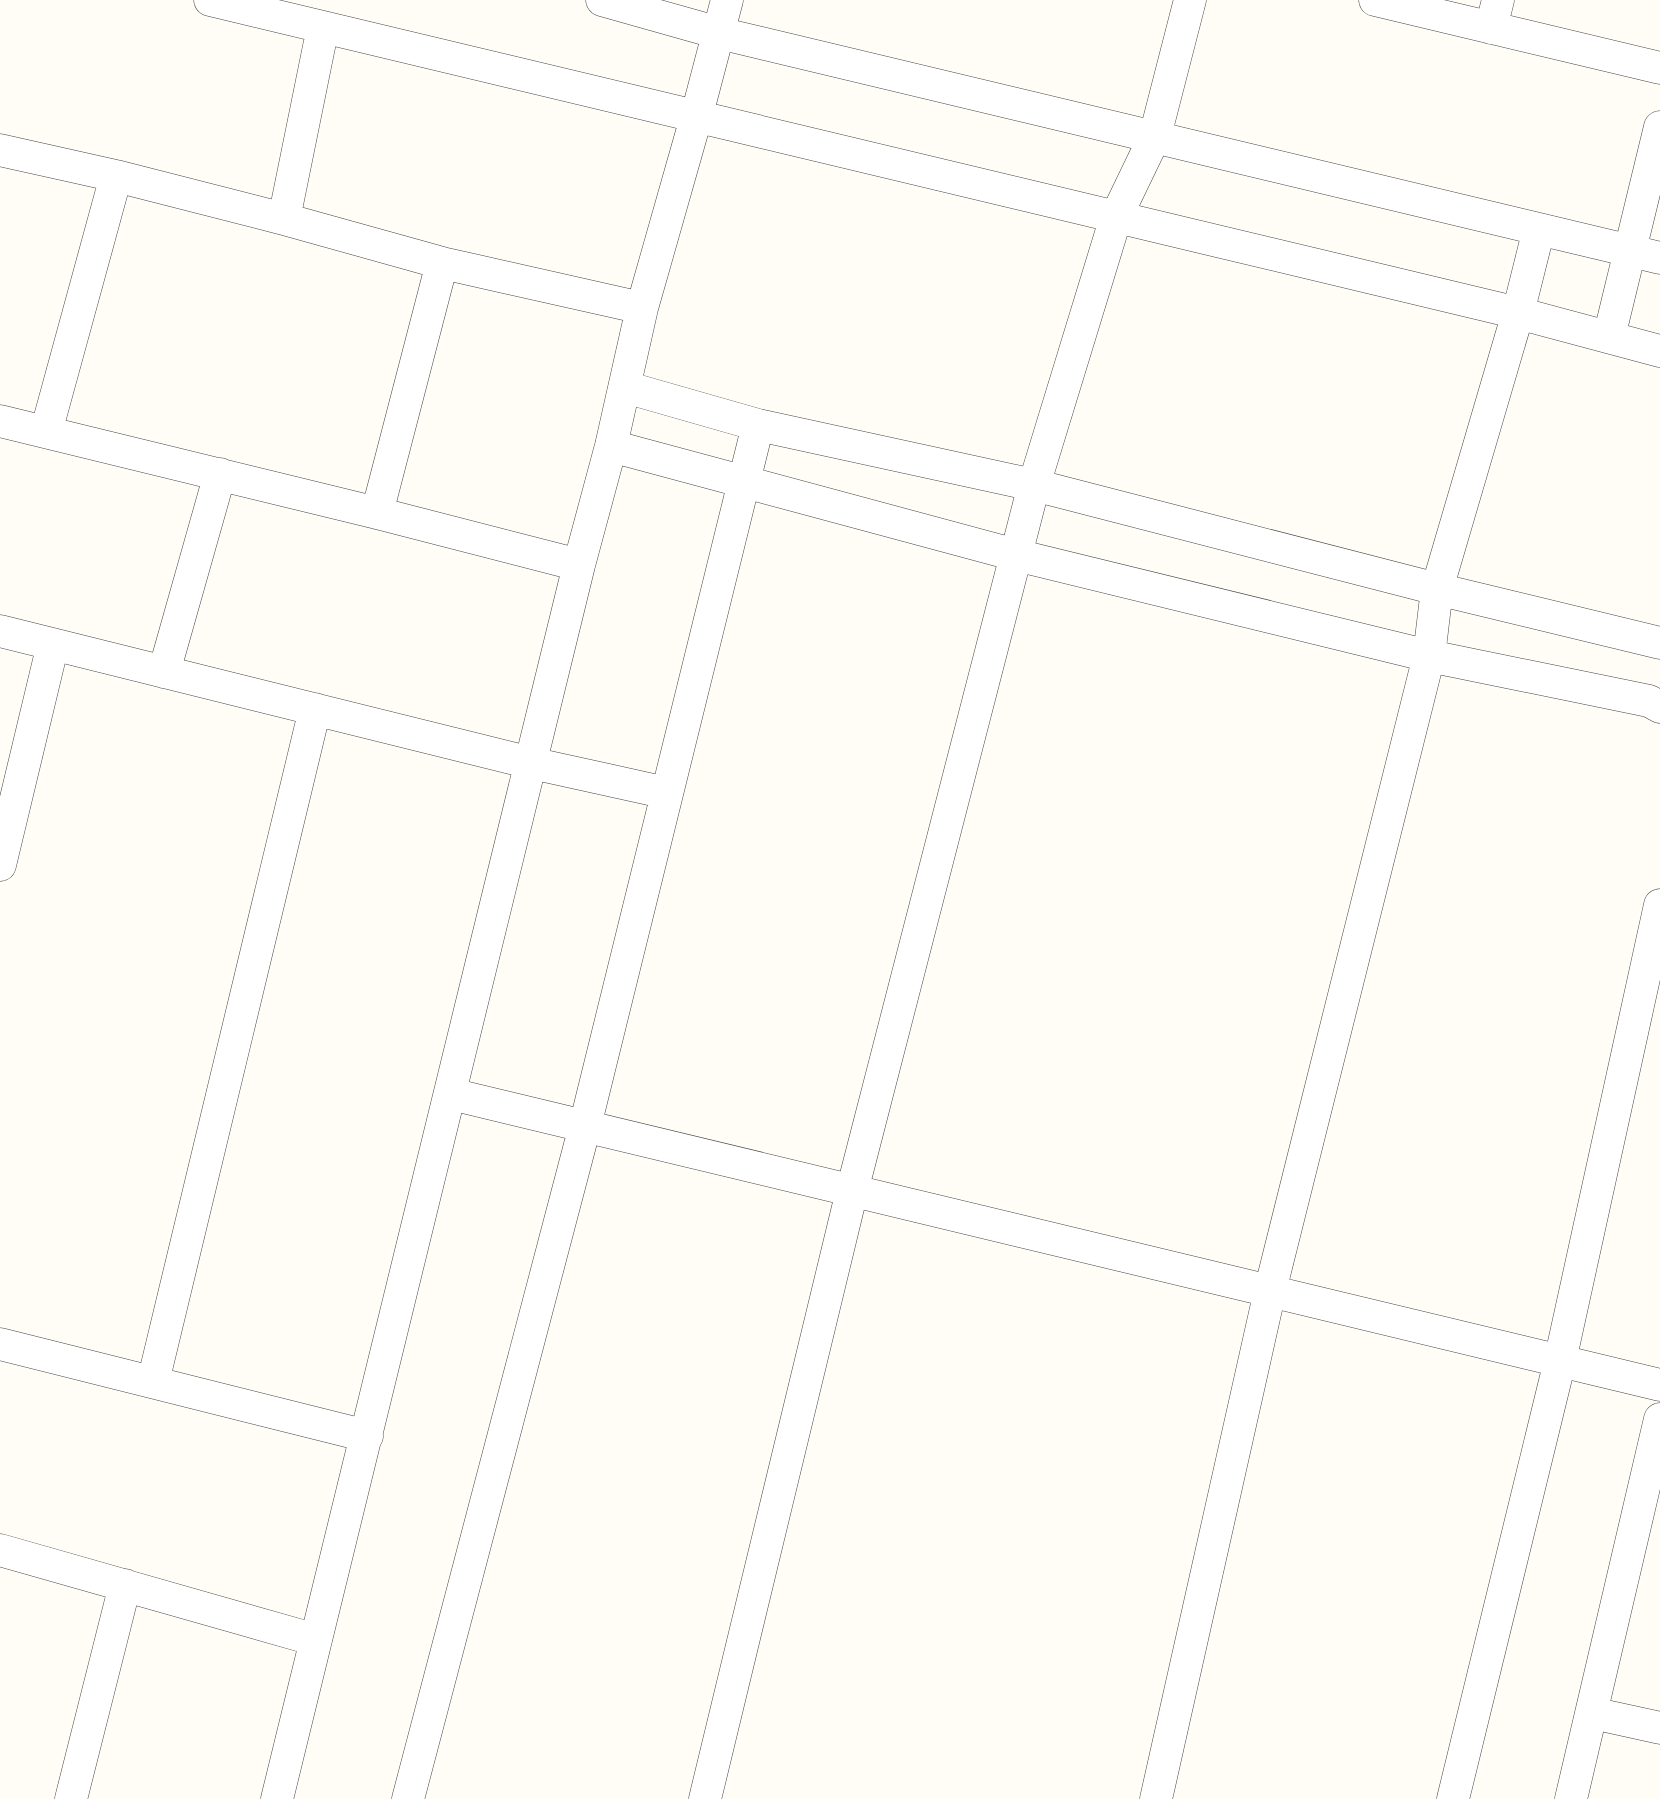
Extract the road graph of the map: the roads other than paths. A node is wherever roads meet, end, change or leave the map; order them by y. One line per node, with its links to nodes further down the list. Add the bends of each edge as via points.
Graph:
1 (210, 0): 7 (street)
2 (602, 0): 8 (street)
3 (727, 0): 8 (street)
4 (1190, 0): 12 (street)
5 (1375, 0): 6 (street)
6 (1494, 14): 9 (street)
7 (322, 27): 10 (street); 16 (street)
8 (719, 33): 10 (street); 12 (street)
9 (1660, 68)
10 (696, 118): 15 (street); 21 (street)
11 (1660, 127): 18 (street)
12 (1155, 136): 15 (street); 17 (street)
13 (0, 150): 14 (street)
14 (116, 176): 16 (street); 28 (street)
15 (1116, 217): 22 (street); 32 (street)
16 (284, 219): 20 (street)
17 (1539, 229): 18 (street); 22 (street)
18 (1630, 251): 19 (street); 23 (street)
19 (1660, 258)
20 (442, 263): 21 (street); 33 (street)
21 (642, 308): 25 (street)
22 (1518, 313): 23 (street); 36 (street)
23 (1609, 337): 24 (street)
24 (1660, 351)
25 (625, 387): 27 (street); 29 (street)
26 (0, 421): 28 (street)
27 (758, 425): 31 (street); 32 (street)
28 (46, 432): 30 (street)
29 (611, 446): 31 (street); 35 (street)
30 (220, 474): 33 (street); 41 (street)
31 (745, 481): 34 (street); 45 (street)
32 (1034, 485): 34 (street); 36 (street)
33 (377, 513): 35 (street)
34 (1016, 555): 40 (street); 50 (street)
35 (579, 565): 44 (street)
36 (1437, 589): 38 (street); 40 (street)
37 (0, 631): 39 (street)
38 (1660, 643)
39 (53, 644): 41 (street); 46 (street)
40 (1429, 656): 42 (street, via 1649,701); 51 (street)
41 (164, 672): 43 (street)
42 (1660, 707)
43 (315, 710): 44 (street); 54 (street)
44 (531, 763): 45 (street); 48 (street)
45 (667, 793): 49 (street)
46 (0, 865)
47 (1660, 905): 53 (street)
48 (451, 1094): 49 (street); 57 (street)
49 (585, 1126): 50 (street); 65 (street)
50 (852, 1191): 51 (street); 66 (street)
51 (1270, 1291): 53 (street); 67 (street)
52 (0, 1344): 54 (street)
53 (1560, 1361): 55 (street); 68 (street)
54 (153, 1382): 57 (street)
55 (1660, 1385)
56 (1660, 1419): 61 (street)
57 (367, 1436): 60 (street)
58 (0, 1550): 59 (street)
59 (125, 1585): 60 (street); 63 (street)
60 (316, 1640): 64 (street)
61 (1592, 1713): 62 (street); 69 (street)
62 (1660, 1728)
63 (71, 1799)
64 (277, 1799)
65 (408, 1799)
66 (705, 1799)
67 (1156, 1799)
68 (1453, 1799)
69 (1571, 1799)

